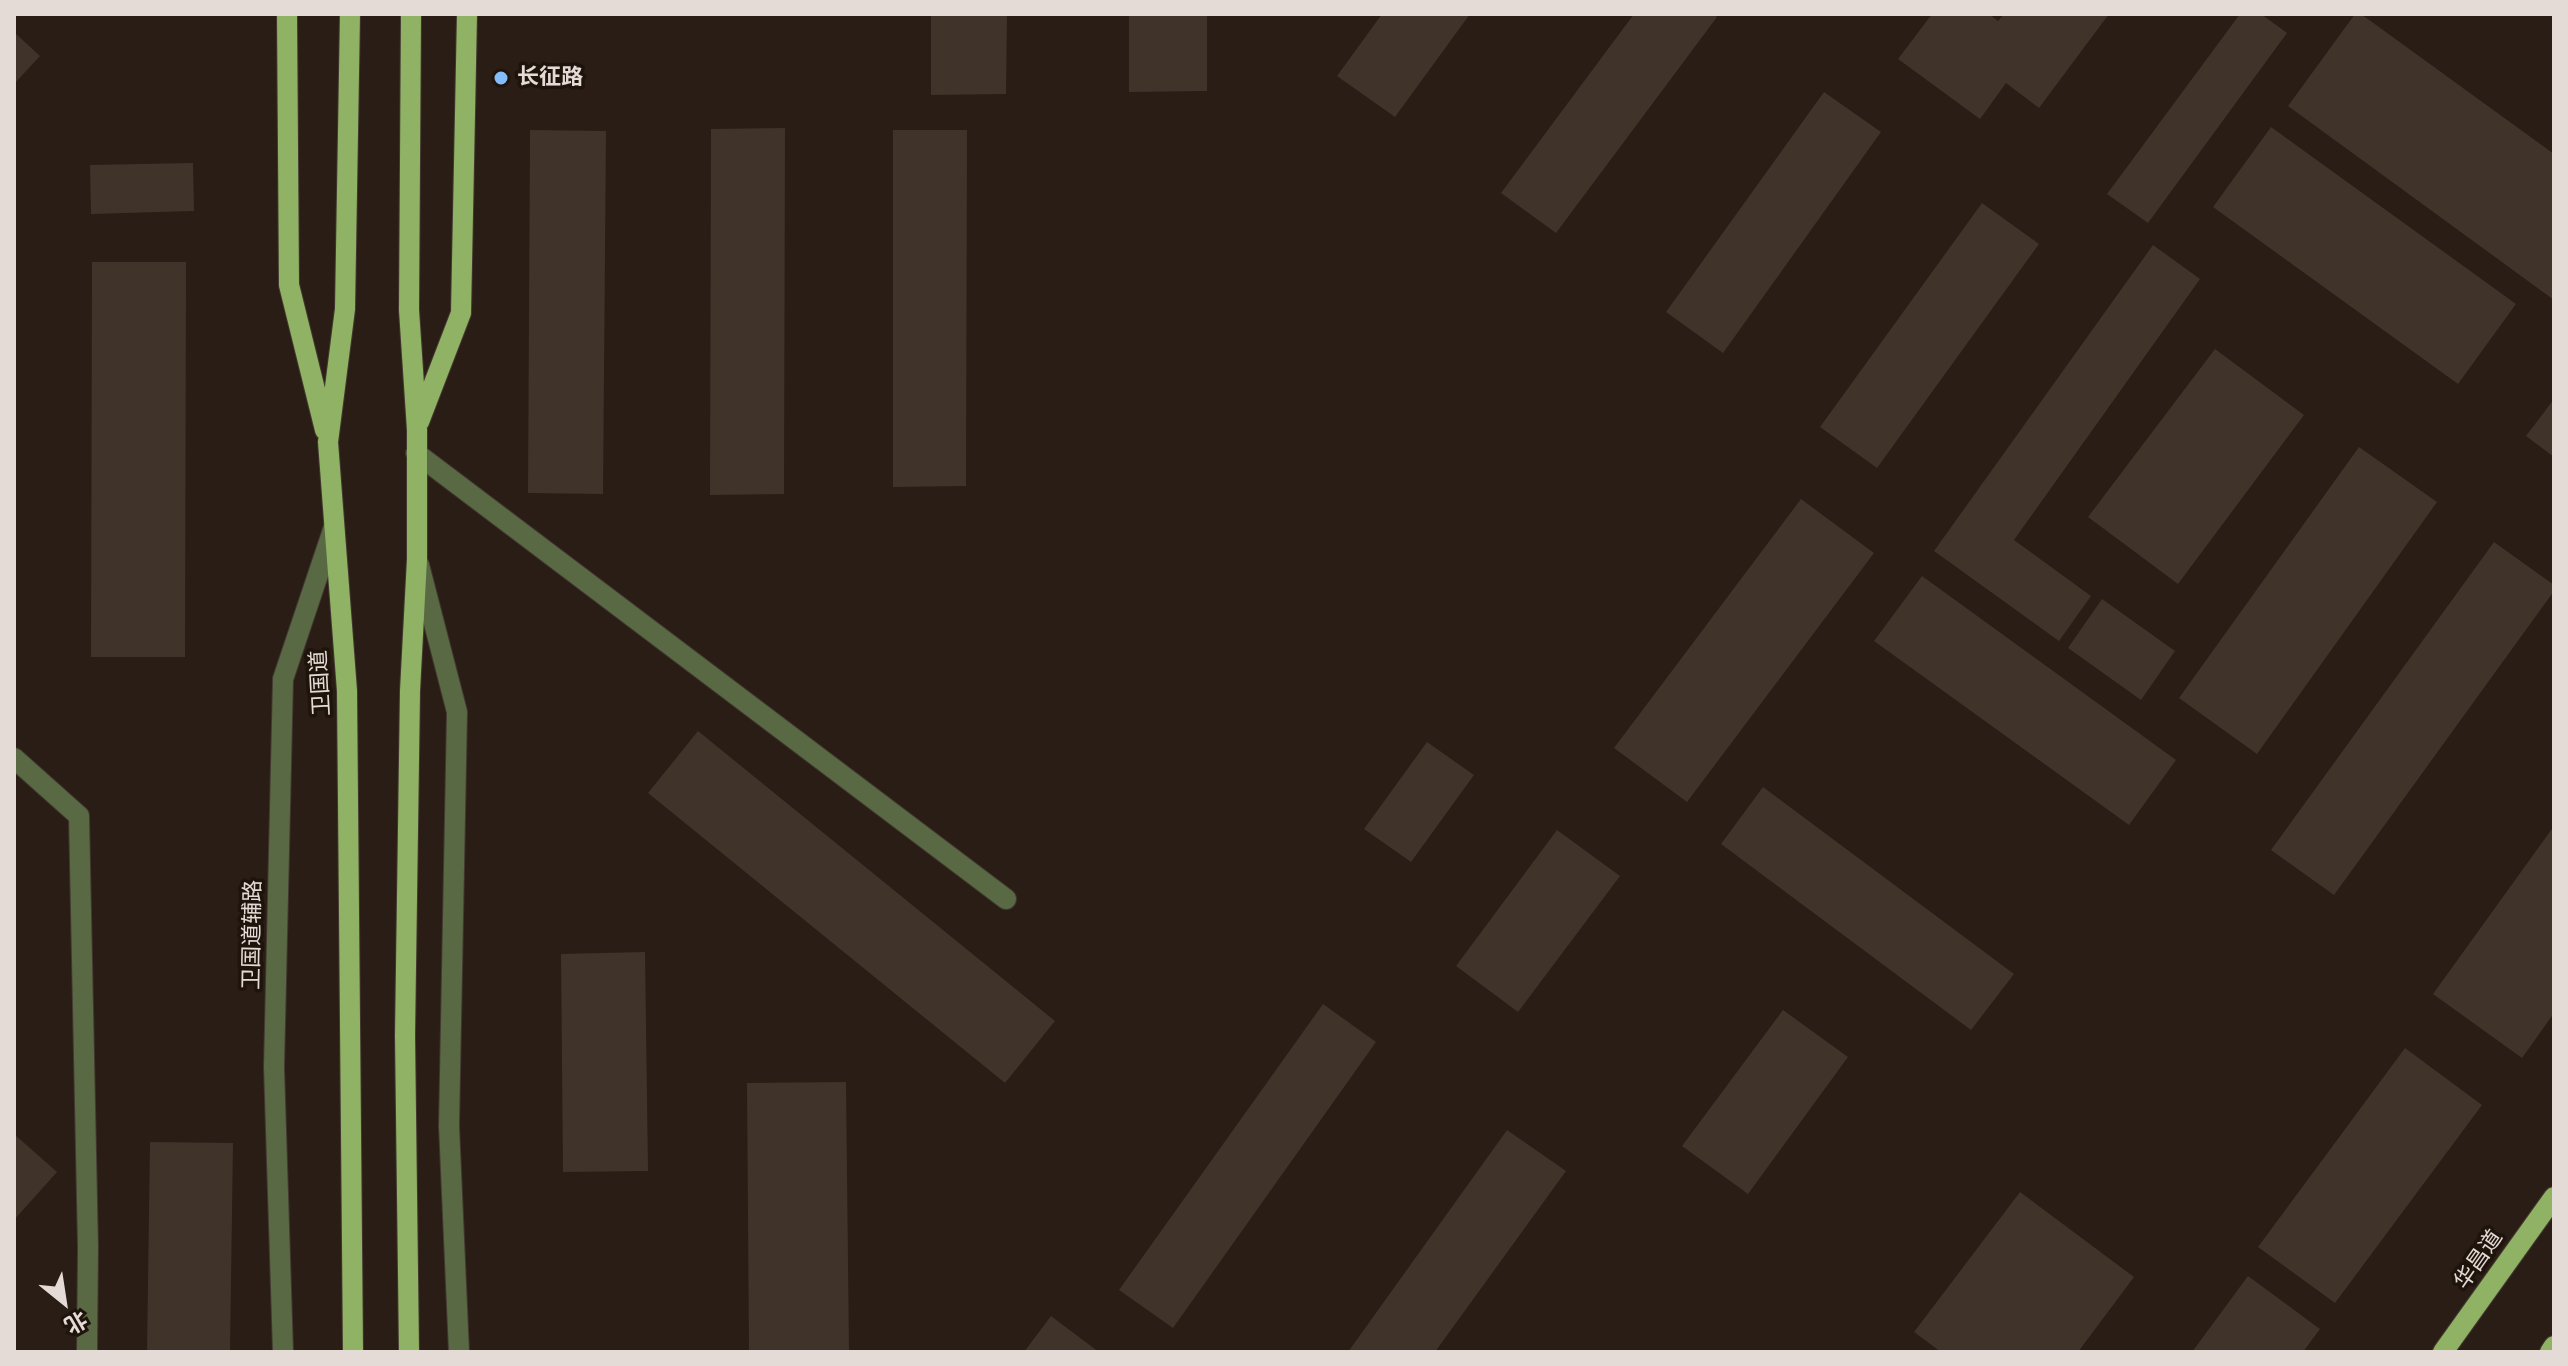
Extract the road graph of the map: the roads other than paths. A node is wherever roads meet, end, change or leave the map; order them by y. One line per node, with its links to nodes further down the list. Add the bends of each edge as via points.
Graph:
1 (287, 14): 6 (main road, via 289,285)
2 (350, 14): 6 (main road, 卫国道, via 345,309)
3 (411, 14): 5 (main road, via 409,310)
4 (467, 14): 5 (main road, via 461,313)
5 (417, 430): 7 (main road)
6 (328, 442): 8 (main road, 卫国道)
7 (416, 453): 9 (main road); 11 (street)
8 (334, 527): 15 (street, 卫国道辅路, via 283,679 274,1067); 16 (main road, 卫国道, via 347,691)
9 (417, 559): 17 (main road, via 405,1035); 18 (street, via 457,712 449,1126)
10 (14, 758): 14 (street, via 79,816)
11 (1006, 899)
12 (2554, 1197): 19 (main road, 华昌道)
13 (2554, 1346): 20 (main road)
14 (87, 1352)
15 (283, 1352)
16 (353, 1352)
17 (409, 1352)
18 (459, 1352)
19 (2443, 1352)
20 (2550, 1352)

